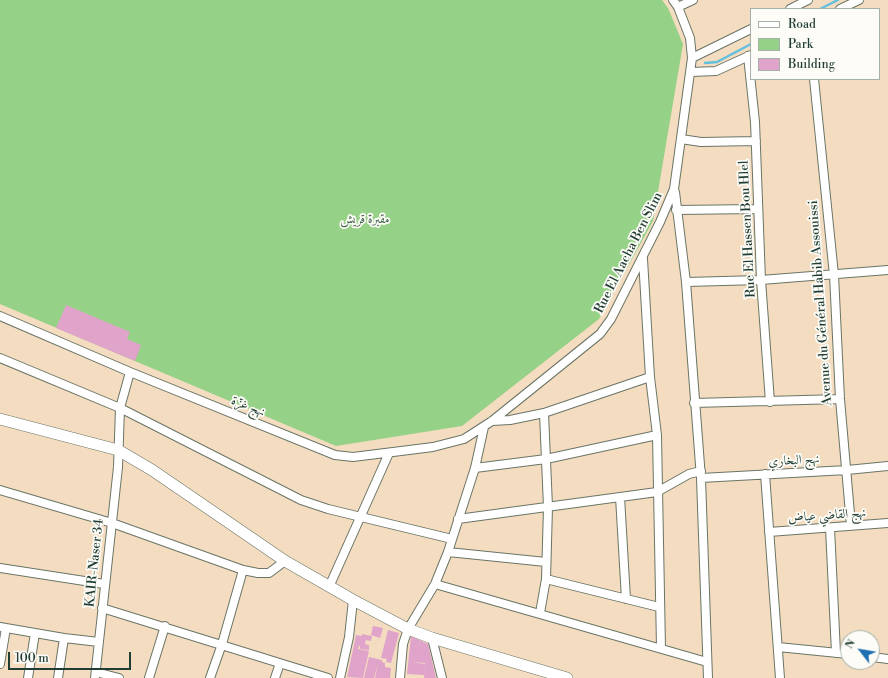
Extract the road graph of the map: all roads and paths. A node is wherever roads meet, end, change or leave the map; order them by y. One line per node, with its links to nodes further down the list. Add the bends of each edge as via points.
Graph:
1 (673, 0): 5 (street, Rue El Aacha Ben Slim)
2 (693, 0): 5 (street)
3 (808, 0): 6 (street)
4 (859, 0): 7 (street)
5 (678, 7): 10 (street, Rue El Aacha Ben Slim, via 690,38)
6 (792, 8)
7 (842, 8)
8 (750, 29): 10 (street)
9 (749, 56): 11 (street, Rue El Hassen Bou Hlel); 12 (street, via 716,71)
10 (692, 58): 12 (street, Rue El Aacha Ben Slim)
11 (750, 68)
12 (691, 72): 15 (street, Rue El Aacha Ben Slim)
13 (751, 80): 16 (street, Rue El Hassen Bou Hlel)
14 (814, 80): 22 (street, Avenue du Général Habib Assouissi)
15 (681, 139): 16 (street, via 701,142); 17 (street, Rue El Aacha Ben Slim)
16 (756, 141): 19 (street, Rue El Hassen Bou Hlel)
17 (674, 189): 18 (street); 20 (street, Rue El Aacha Ben Slim)
18 (676, 210): 19 (street); 24 (street)
19 (758, 210): 23 (street, Rue El Hassen Bou Hlel)
20 (643, 258): 28 (street); 35 (street, Rue El Aacha Ben Slim, via 600,334)
21 (888, 270): 22 (street)
22 (834, 275): 23 (street); 29 (street, Avenue du Général Habib Assouissi)
23 (761, 280): 24 (street); 30 (street, Rue El Hassen Bou Hlel)
24 (686, 282): 31 (street)
25 (0, 316): 27 (street, نهج غزّة)
26 (0, 358): 32 (street)
27 (130, 372): 32 (street, KAIR-Naser 34); 39 (street, نهج غزّة, via 334,455 353,457)
28 (650, 377): 33 (street); 37 (street)
29 (840, 399): 30 (street); 43 (street, Avenue du Général Habib Assouissi)
30 (770, 402): 31 (street)
31 (694, 403): 44 (street)
32 (120, 408): 38 (street, KAIR-Naser 34); 50 (street, via 301,500)
33 (544, 413): 35 (street); 40 (street)
34 (0, 418): 38 (main road)
35 (492, 421): 36 (street, نهج غزّة)
36 (484, 427): 39 (street, نهج غزّة, via 464,439 447,444); 42 (street)
37 (657, 435): 40 (street); 47 (street)
38 (118, 450): 52 (street, KAIR-Naser 34); 59 (main road, via 152,470)
39 (389, 452): 50 (street)
40 (546, 459): 42 (street); 49 (street)
41 (888, 466): 43 (street, نهج البخاري)
42 (475, 468): 51 (street)
43 (847, 470): 45 (street, نهج البخاري); 54 (street, Avenue du Général Habib Assouissi)
44 (701, 474): 45 (street, نهج البخاري); 47 (street, نهج البخاري, via 689,474); 84 (street)
45 (765, 474): 56 (street)
46 (0, 490): 52 (street)
47 (657, 492): 48 (street); 69 (street)
48 (620, 498): 49 (street); 67 (street)
49 (548, 507): 51 (street); 60 (street)
50 (361, 517): 57 (street); 66 (street)
51 (458, 519): 57 (street)
52 (112, 523): 62 (street); 64 (street, KAIR-Naser 34)
53 (888, 523): 54 (street, نهج القاضي عياض)
54 (851, 525): 55 (street, نهج القاضي عياض)
55 (830, 528): 56 (street, نهج القاضي عياض); 82 (street)
56 (769, 532): 80 (street)
57 (452, 539): 58 (street)
58 (448, 552): 60 (street); 65 (street)
59 (285, 561): 62 (street, via 269,573); 66 (main road)
60 (546, 562): 63 (street)
61 (0, 568): 64 (street)
62 (243, 570): 79 (street)
63 (546, 579): 67 (street); 71 (street)
64 (104, 584): 70 (street, KAIR-Naser 34)
65 (435, 584): 71 (street); 74 (street)
66 (329, 587): 68 (main road)
67 (626, 599): 69 (street)
68 (353, 600): 74 (main road); 96 (street, via 349,637)
69 (659, 607): 81 (street)
70 (102, 608): 72 (street); 78 (street, KAIR-Naser 34)
71 (540, 613): 81 (street)
72 (165, 626): 79 (street); 92 (street)
73 (3, 627): 75 (street); 86 (street)
74 (408, 628): 77 (main road); 97 (street)
75 (35, 633): 76 (street); 89 (street)
76 (64, 638): 78 (street); 90 (street)
77 (432, 638): 88 (main road); 98 (street)
78 (99, 642): 87 (street, KAIR-Naser 34)
79 (222, 644): 85 (street); 93 (street)
80 (778, 646): 82 (street); 100 (street)
81 (660, 648): 84 (street)
82 (836, 653): 83 (street)
83 (840, 653)
84 (707, 662): 99 (street)
85 (280, 663): 94 (street); 95 (street)
86 (0, 664)
87 (96, 675): 91 (street)
88 (560, 677)
89 (28, 678)
90 (58, 678)
91 (119, 678)
92 (149, 678)
93 (210, 678)
94 (275, 678)
95 (328, 678)
96 (340, 678)
97 (400, 678)
98 (442, 678)
99 (708, 678)
100 (780, 678)

